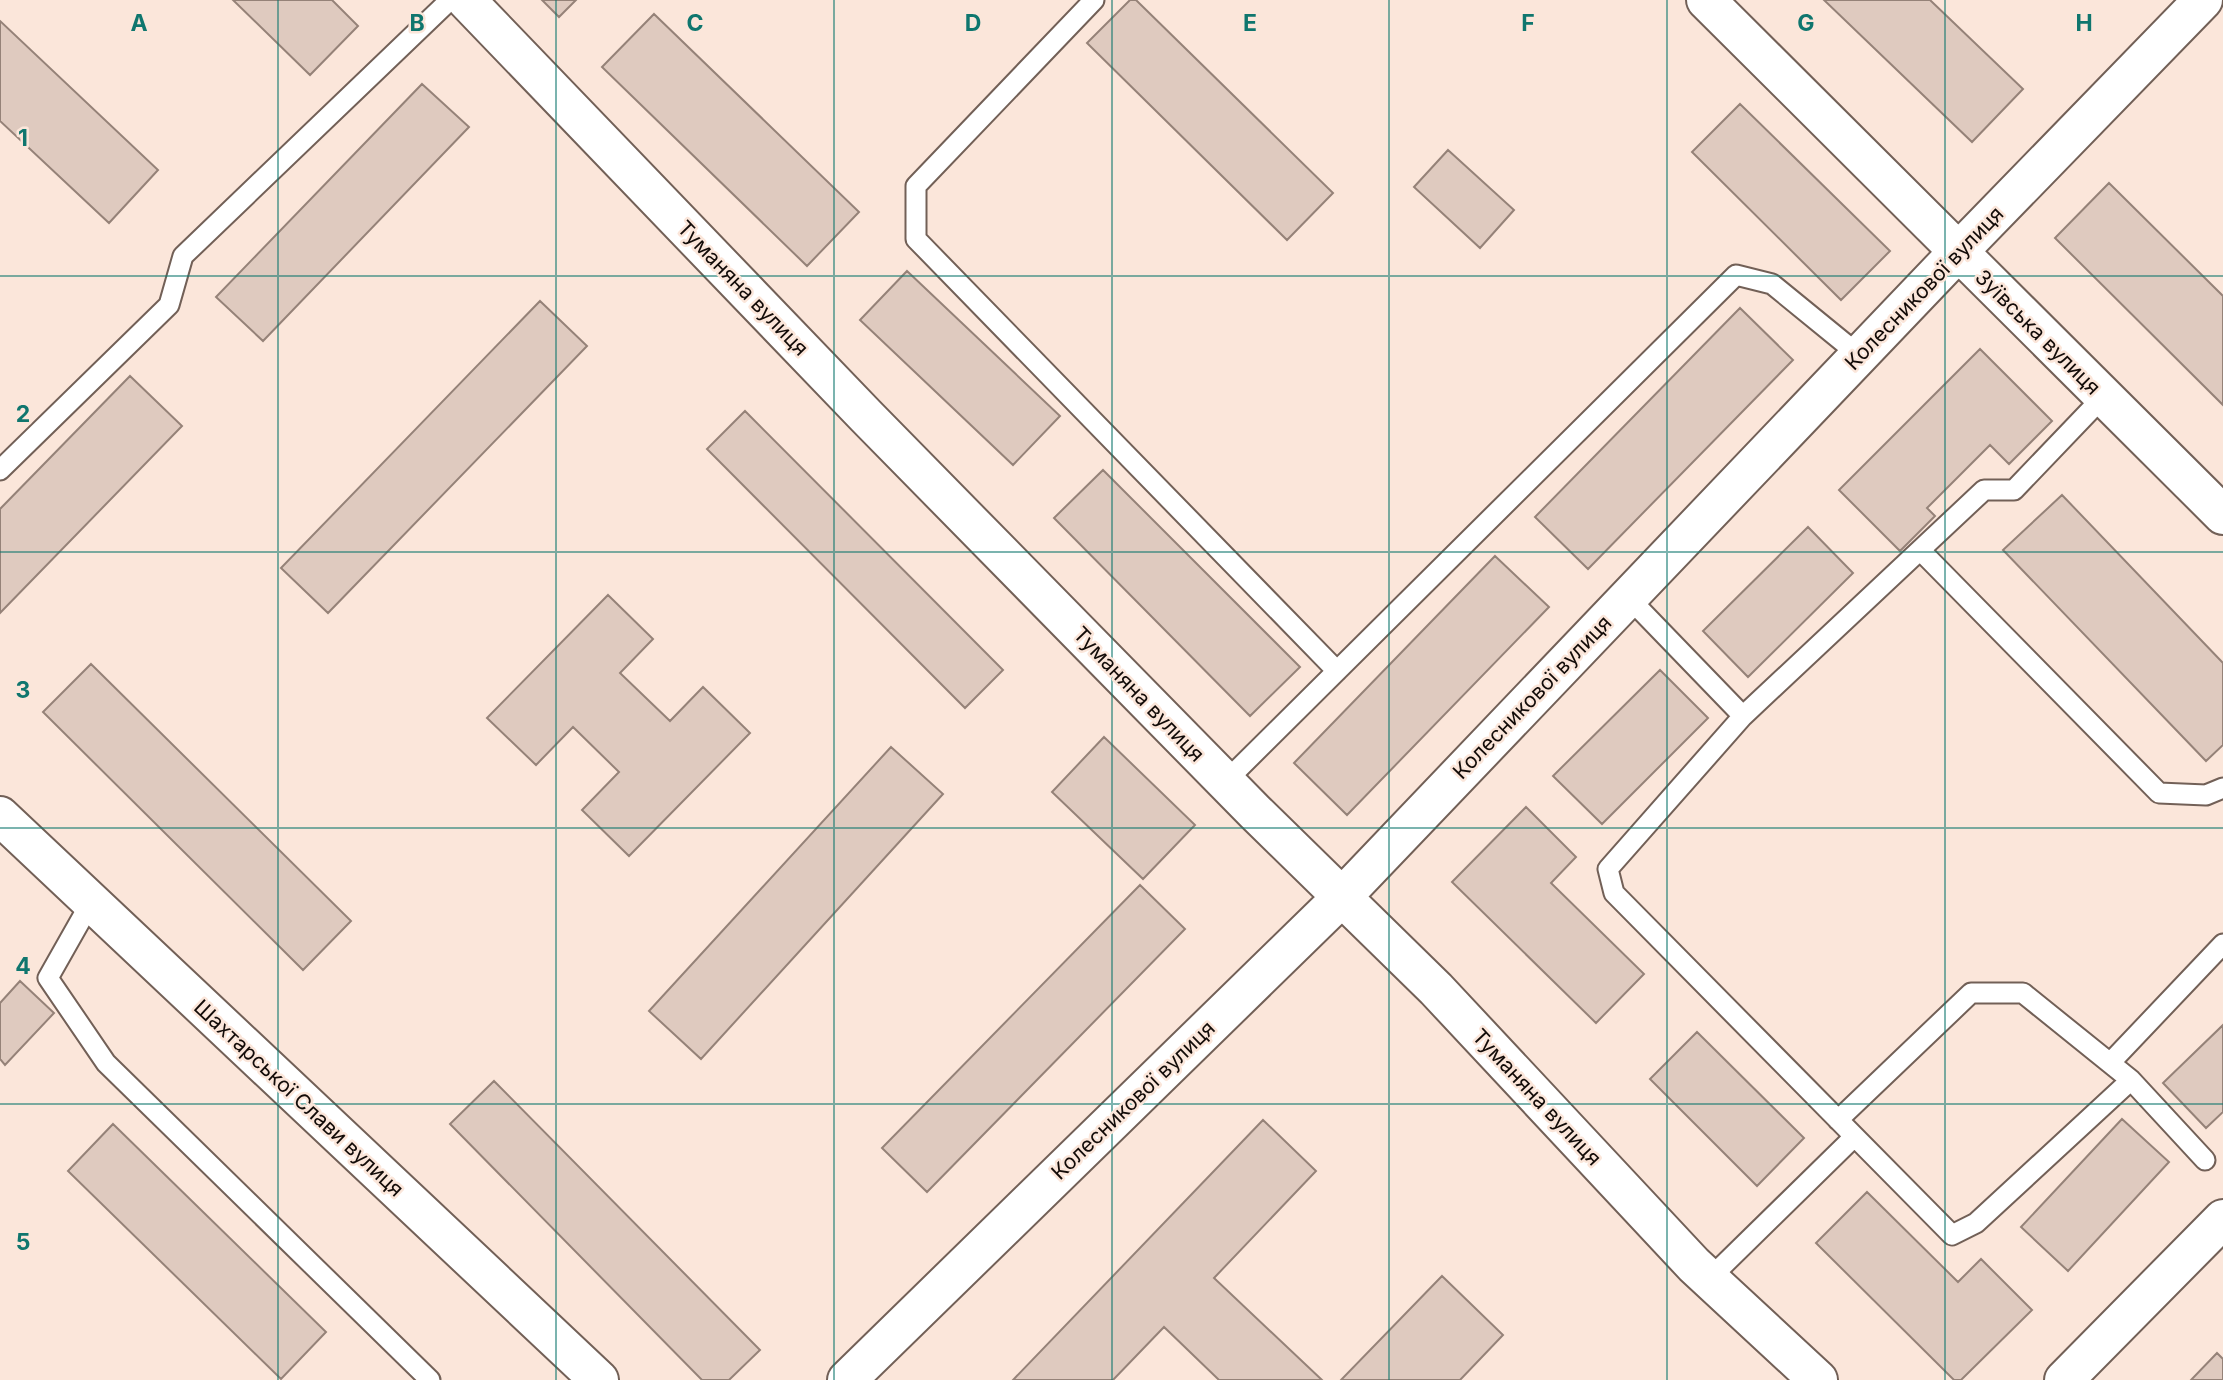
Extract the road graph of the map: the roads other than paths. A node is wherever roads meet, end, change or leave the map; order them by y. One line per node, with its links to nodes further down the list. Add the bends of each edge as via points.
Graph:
1 (450, 0): 9 (lane, via 183,256 169,304)
2 (466, 0): 15 (street, Туманяна вулиця)
3 (1094, 0): 13 (lane, via 916,186 916,239)
4 (1706, 0): 6 (street, Зуївська вулиця)
5 (2203, 0): 6 (street, Колесникової вулиця)
6 (1958, 252): 7 (street, Колесникової вулиця); 8 (street, Зуївська вулиця)
7 (1859, 355): 12 (street, Колесникової вулиця); 13 (lane, via 1772,284 1736,275)
8 (2103, 397): 10 (street, Зуївська вулиця); 11 (lane, via 2014,490 1984,490)
9 (0, 470)
10 (2223, 515)
11 (1920, 550): 14 (lane); 16 (lane, via 2159,793 2206,795)
12 (1628, 597): 14 (lane); 18 (street, Колесникової вулиця)
13 (1337, 671): 15 (lane)
14 (1742, 716): 23 (lane, via 1608,869 1614,893)
15 (1225, 782): 18 (street, Туманяна вулиця)
16 (2223, 788)
17 (0, 816): 19 (street, Шахтарської Слави вулиця)
18 (1342, 897): 27 (street, Туманяна вулиця, via 1436,989); 30 (street, Колесникової вулиця)
19 (91, 902): 28 (lane, via 48,978 106,1063); 29 (street, Шахтарської Слави вулиця)
20 (2223, 944): 21 (lane)
21 (2110, 1063): 22 (lane); 23 (lane, via 2022,993 1971,993)
22 (2131, 1080): 24 (lane, via 1976,1223 1952,1236); 25 (lane)
23 (1838, 1120): 24 (lane)
24 (1854, 1137): 27 (lane)
25 (2205, 1160)
26 (2223, 1219): 32 (street)
27 (1709, 1279): 31 (street, Туманяна вулиця)
28 (430, 1380)
29 (598, 1380)
30 (847, 1380)
31 (1818, 1380)
32 (2064, 1380)

